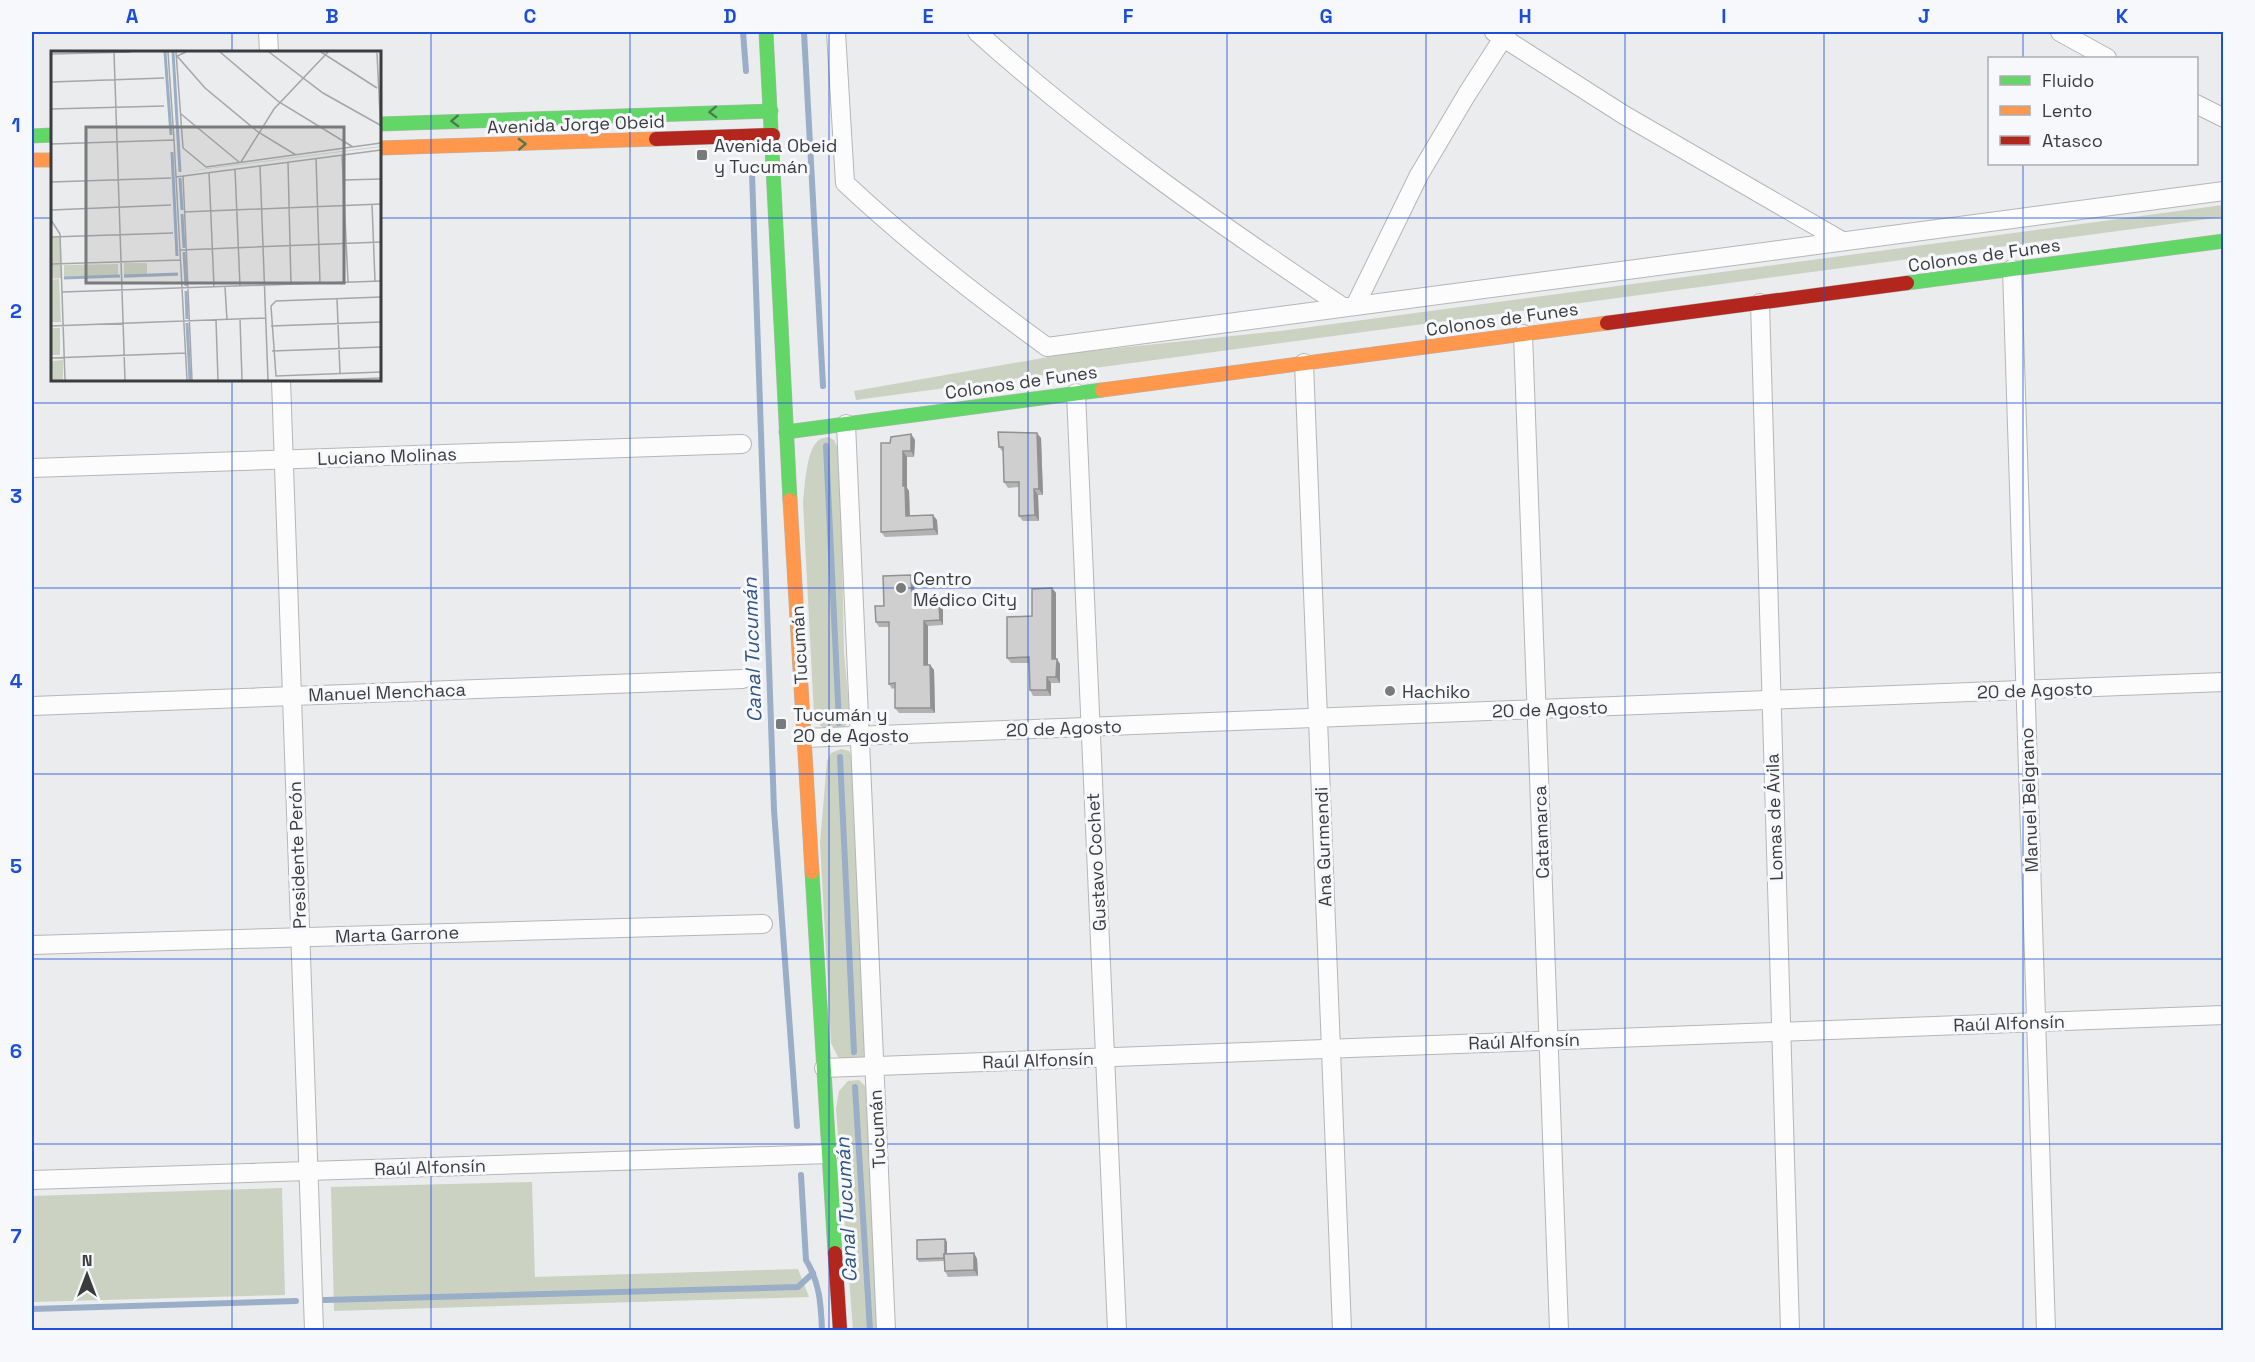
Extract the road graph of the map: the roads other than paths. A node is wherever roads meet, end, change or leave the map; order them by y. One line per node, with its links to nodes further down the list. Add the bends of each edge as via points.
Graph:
1 (268, 32): 7 (street)
2 (766, 32): 10 (main road, Tucumán)
3 (836, 32): 24 (street, via 845,183 974,294 1047,347)
4 (977, 32): 24 (street, via 1023,73 1216,222)
5 (2060, 32): 8 (street)
6 (1501, 34): 20 (street, via 1623,115); 24 (street, via 1419,175)
7 (269, 51)
8 (2105, 57)
9 (2198, 105): 11 (street)
10 (771, 111): 12 (main road, Avenida Jorge Obeid, one-way to 12); 14 (main road, Tucumán)
11 (2223, 118)
12 (381, 124)
13 (51, 135): 15 (main road)
14 (773, 135): 16 (main road, Avenida Jorge Obeid, one-way to 14); 30 (main road, Tucumán)
15 (32, 136)
16 (381, 148)
17 (51, 159): 18 (main road)
18 (32, 160)
19 (2223, 191): 20 (street)
20 (1842, 241): 24 (street)
21 (2223, 241): 22 (main road, Colonos de Funes)
22 (2012, 269): 23 (main road, Colonos de Funes); 36 (street, Manuel Belgrano)
23 (1760, 303): 25 (main road, Colonos de Funes); 38 (street, Lomas de Ávila)
24 (1349, 307)
25 (1523, 334): 26 (main road, Colonos de Funes); 40 (street, Catamarca)
26 (1304, 363): 28 (main road, Colonos de Funes); 41 (street, Ana Gurmendi)
27 (281, 381): 32 (street, Presidente Perón)
28 (1076, 393): 29 (main road, Colonos de Funes); 42 (street, Gustavo Cochet)
29 (846, 424): 30 (main road, Colonos de Funes); 43 (street, Tucumán)
30 (786, 432): 44 (main road, Tucumán)
31 (742, 444): 32 (street, Luciano Molinas)
32 (284, 459): 33 (street, Luciano Molinas); 37 (street, Presidente Perón)
33 (32, 468)
34 (743, 679): 37 (street, Manuel Menchaca)
35 (2223, 682): 36 (street, 20 de Agosto)
36 (2025, 690): 38 (street, 20 de Agosto); 49 (street, Manuel Belgrano)
37 (292, 696): 39 (street, Manuel Menchaca); 46 (street, Presidente Perón)
38 (1771, 700): 40 (street, 20 de Agosto); 50 (street, Lomas de Ávila)
39 (32, 706)
40 (1536, 709): 41 (street, 20 de Agosto); 51 (street, Catamarca)
41 (1318, 718): 42 (street, 20 de Agosto); 52 (street, Ana Gurmendi)
42 (1090, 727): 43 (street, 20 de Agosto); 53 (street, Gustavo Cochet)
43 (860, 736): 44 (street, 20 de Agosto); 54 (street, Tucumán)
44 (804, 738): 55 (main road, Tucumán)
45 (763, 924): 46 (street, Marta Garrone)
46 (300, 937): 47 (street, Marta Garrone); 57 (street, Presidente Perón)
47 (32, 945)
48 (2223, 1015): 49 (street, Raúl Alfonsín)
49 (2036, 1022): 50 (street, Raúl Alfonsín); 66 (street, Manuel Belgrano)
50 (1781, 1032): 51 (street, Raúl Alfonsín); 65 (street, Lomas de Ávila)
51 (1548, 1040): 52 (street, Raúl Alfonsín); 64 (street, Catamarca)
52 (1330, 1048): 53 (street, Raúl Alfonsín); 63 (street, Ana Gurmendi)
53 (1105, 1057): 54 (street, Raúl Alfonsín); 62 (street, Gustavo Cochet)
54 (874, 1066): 55 (street, Raúl Alfonsín); 61 (street, Tucumán)
55 (824, 1068): 56 (main road, Tucumán)
56 (829, 1154): 57 (street, Raúl Alfonsín); 60 (main road, Tucumán)
57 (309, 1171): 58 (street, Raúl Alfonsín); 59 (street, Presidente Perón)
58 (32, 1180)
59 (314, 1330)
60 (840, 1330)
61 (886, 1330)
62 (1117, 1330)
63 (1341, 1330)
64 (1559, 1330)
65 (1790, 1330)
66 (2046, 1330)

